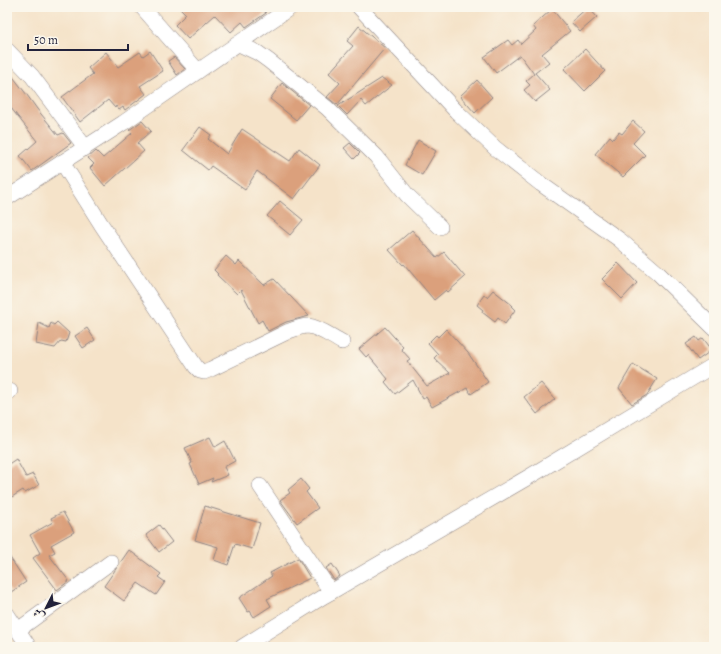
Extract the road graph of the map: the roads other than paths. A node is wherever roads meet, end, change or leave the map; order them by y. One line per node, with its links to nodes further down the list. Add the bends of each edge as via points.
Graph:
1 (142, 7): 6 (street)
2 (292, 7): 4 (street)
3 (359, 7): 11 (street, via 456,111 495,148 620,240)
4 (240, 44): 6 (street); 10 (street, via 269,61 327,108 376,156 407,195)
5 (7, 50): 7 (street, via 32,76)
6 (198, 71): 7 (street)
7 (85, 147): 8 (street)
8 (62, 162): 9 (street); 12 (street, via 147,295 200,371 211,369 302,327 315,328)
9 (7, 198)
10 (440, 227)
11 (714, 328)
12 (342, 342)
13 (714, 364): 16 (street, via 532,475)
14 (260, 486): 16 (street)
15 (111, 562): 18 (street)
16 (331, 592): 20 (street)
17 (7, 614): 18 (street)
18 (18, 630): 19 (street)
19 (29, 647)
20 (242, 647)

